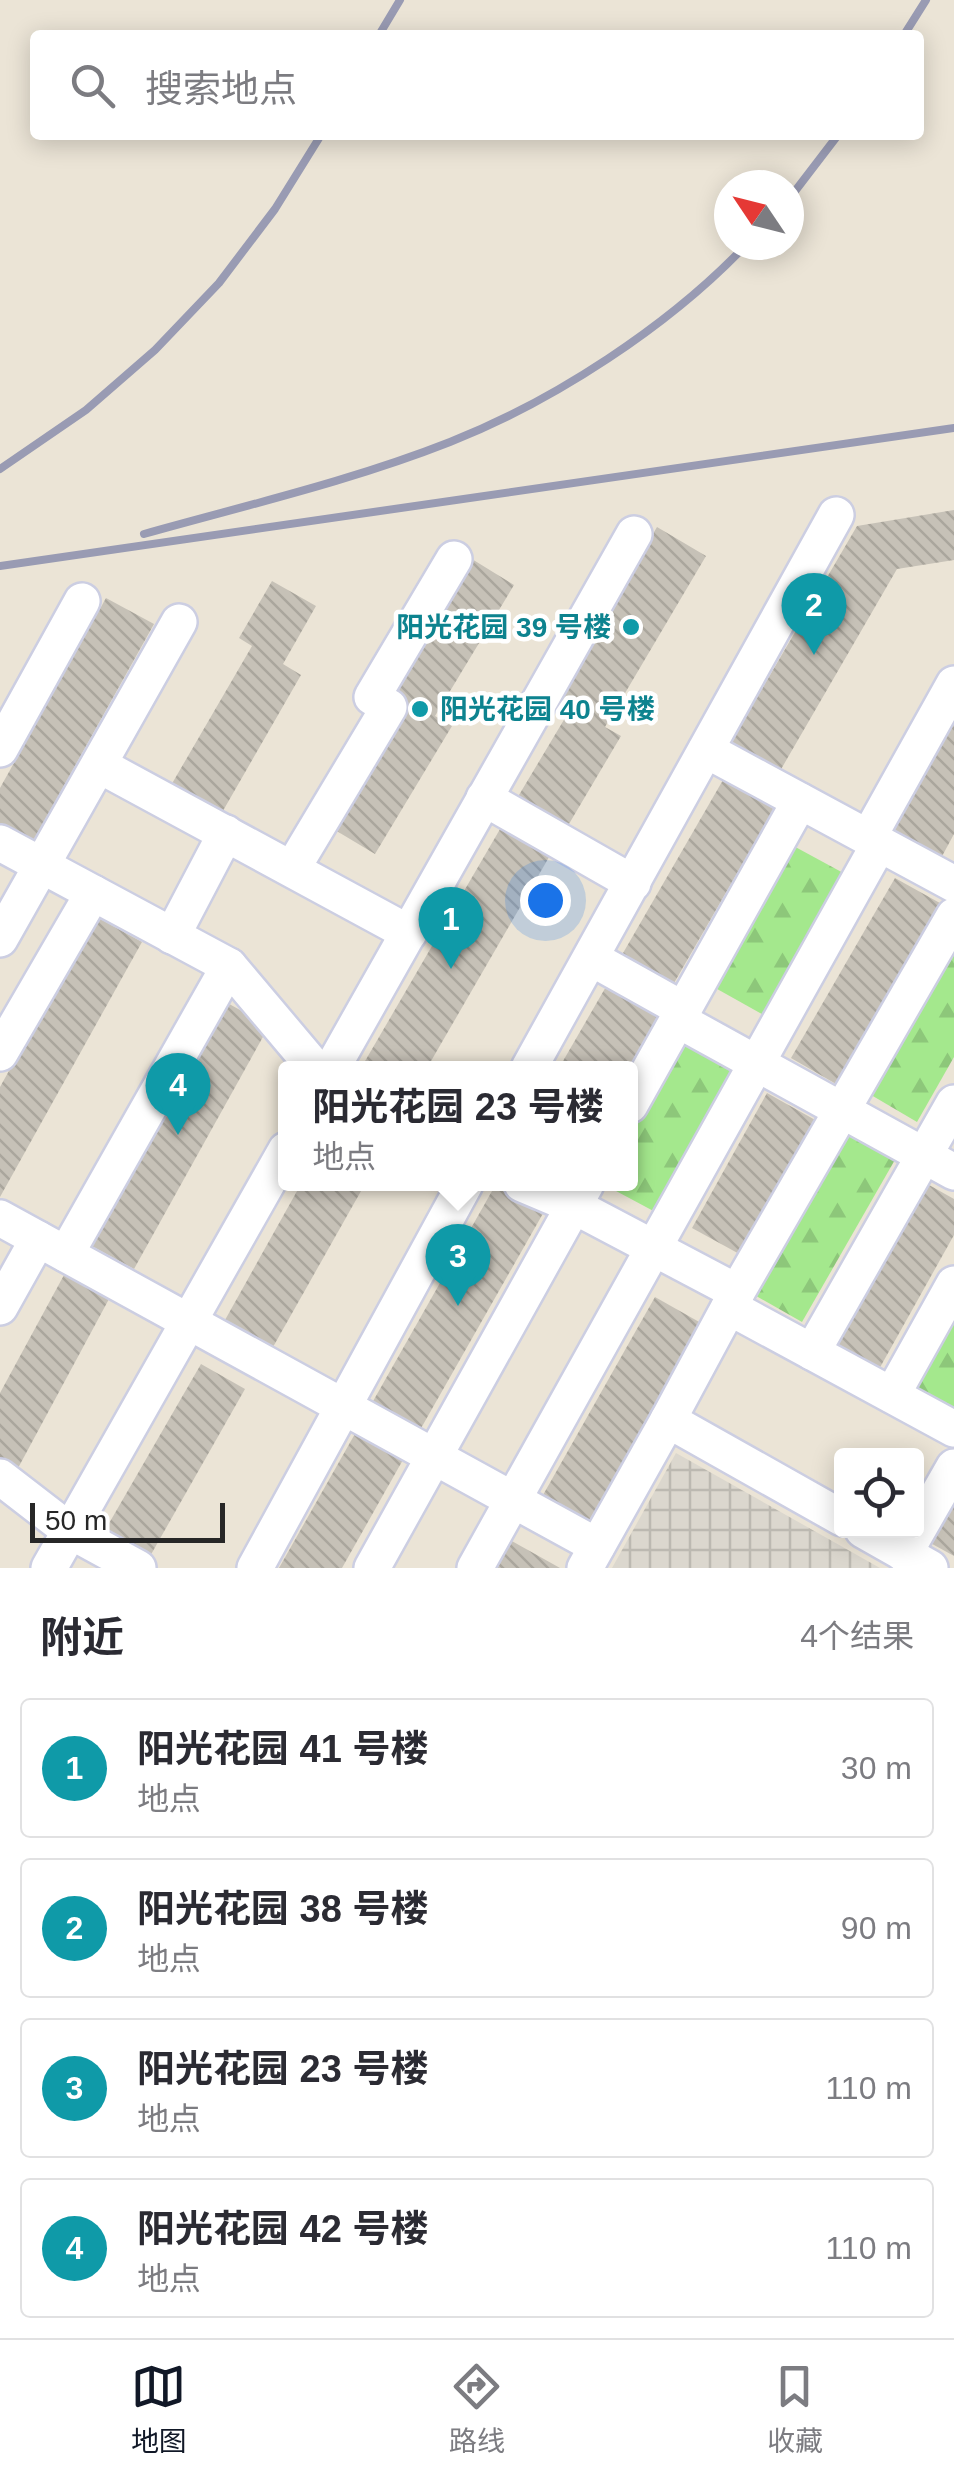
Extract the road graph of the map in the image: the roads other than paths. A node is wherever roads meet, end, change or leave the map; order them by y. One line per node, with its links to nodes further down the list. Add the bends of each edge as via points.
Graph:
1 (836, 516): 8 (street)
2 (634, 534): 10 (street)
3 (454, 559): 16 (street, via 372,696 389,707)
4 (82, 601): 7 (street)
5 (179, 622): 9 (street)
6 (954, 684): 13 (street)
7 (0, 749)
8 (706, 750): 11 (street); 17 (street)
9 (99, 764): 12 (street); 15 (street)
10 (484, 798): 17 (street); 21 (street)
11 (800, 801): 13 (street); 26 (street)
12 (226, 834): 16 (street); 22 (street)
13 (873, 841): 18 (street); 31 (street)
14 (0, 843): 15 (street)
15 (42, 866): 19 (street); 23 (street)
16 (292, 869): 21 (street)
17 (633, 883): 24 (street)
18 (954, 884)
19 (92, 893): 22 (street); 27 (street)
20 (954, 916): 34 (street)
21 (409, 932): 29 (street)
22 (172, 936): 25 (street)
23 (0, 939)
24 (592, 958): 26 (street); 30 (street)
25 (229, 966): 28 (street); 40 (street)
26 (681, 1015): 31 (street); 32 (street)
27 (0, 1054)
28 (309, 1061)
29 (336, 1061)
30 (534, 1061)
31 (756, 1063): 34 (street); 41 (street)
32 (638, 1090)
33 (954, 1103): 36 (street)
34 (842, 1110): 36 (street); 43 (street)
35 (278, 1164): 45 (street)
36 (939, 1164): 46 (street)
37 (461, 1191): 48 (street)
38 (580, 1195): 41 (street); 51 (street)
39 (0, 1218): 40 (street)
40 (52, 1246): 44 (street); 45 (street)
41 (654, 1248): 43 (street); 54 (street)
42 (954, 1284): 47 (street)
43 (733, 1299): 46 (street); 49 (street)
44 (0, 1307)
45 (188, 1322): 48 (street); 56 (street)
46 (812, 1352): 47 (street)
47 (892, 1395): 50 (street)
48 (344, 1406): 51 (street); 62 (street)
49 (668, 1420): 55 (street); 58 (street)
50 (954, 1429)
51 (434, 1456): 54 (street); 63 (street)
52 (954, 1467): 59 (street)
53 (0, 1477): 56 (street)
54 (513, 1500): 58 (street); 64 (street)
55 (834, 1513)
56 (70, 1531): 60 (street); 61 (street)
57 (877, 1538): 59 (street)
58 (591, 1557)
59 (917, 1561)
60 (49, 1568)
61 (138, 1568)
62 (255, 1568)
63 (372, 1568)
64 (474, 1568)

